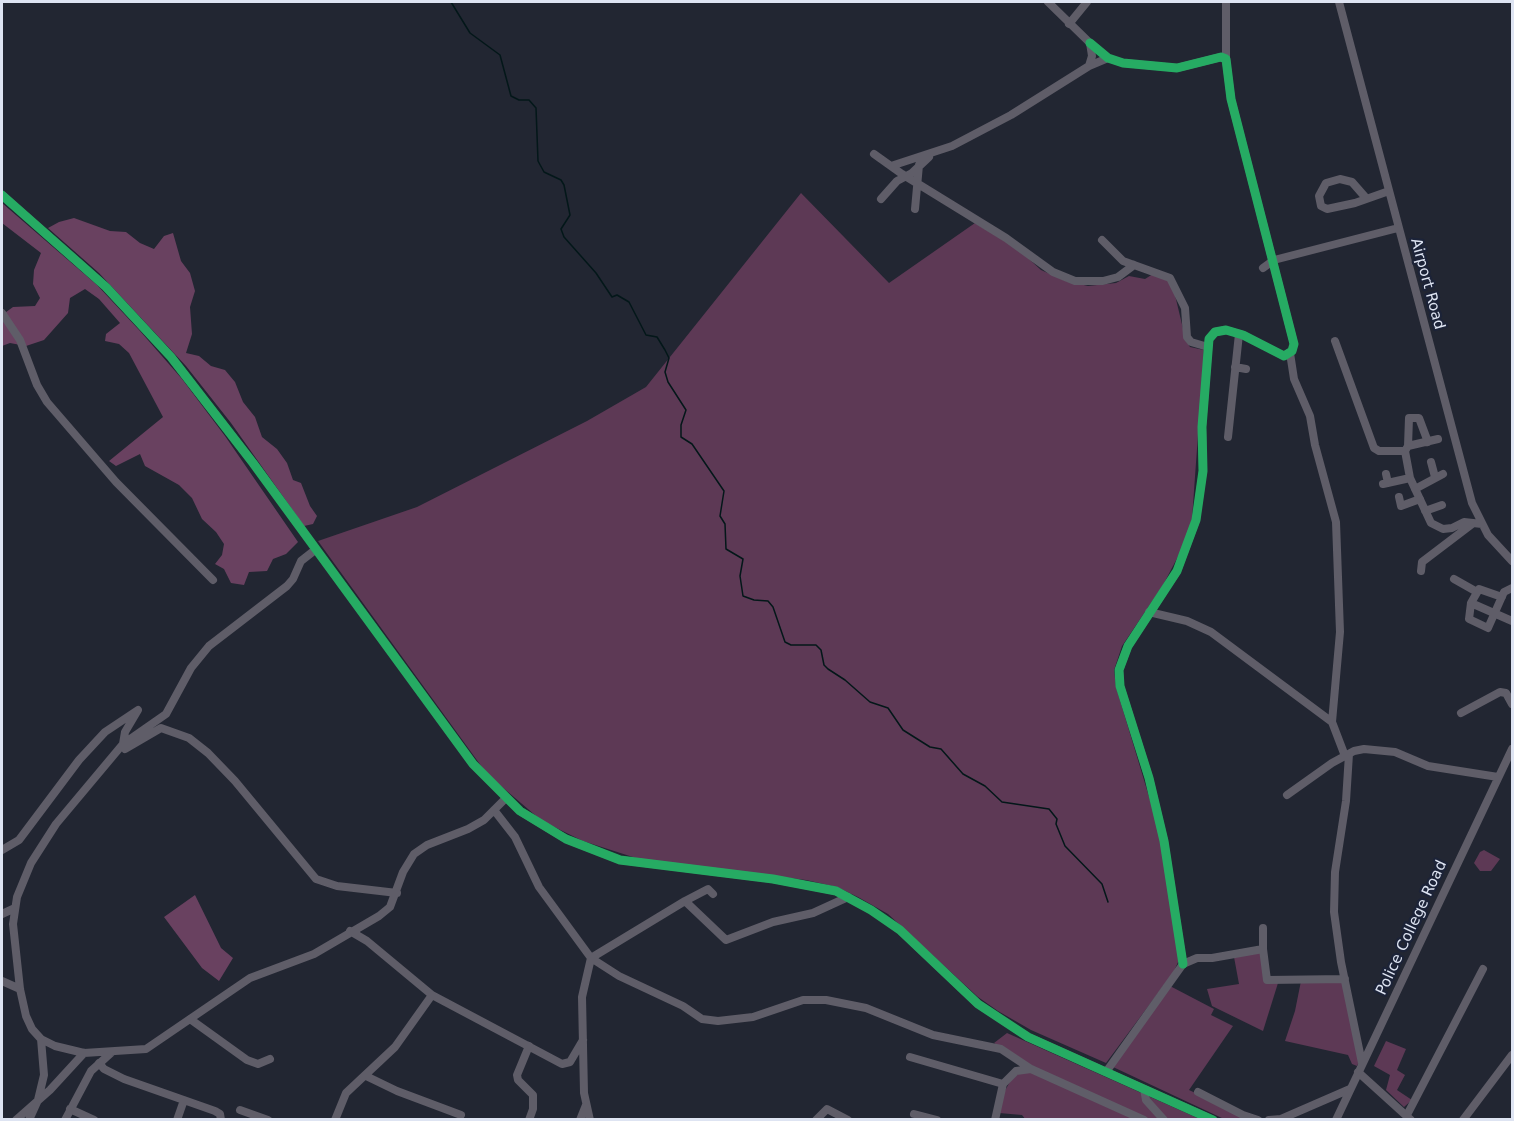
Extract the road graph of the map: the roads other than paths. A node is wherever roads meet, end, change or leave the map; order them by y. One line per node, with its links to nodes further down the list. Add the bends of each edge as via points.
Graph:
1 (1047, 2): 5 (street)
2 (1087, 2): 5 (street)
3 (1226, 2): 8 (street)
4 (1339, 2): 16 (street, Airport Road)
5 (1069, 24): 6 (street)
6 (1090, 42): 7 (street); 9 (street)
7 (1108, 58): 8 (street, via 1178,68); 9 (street)
8 (1226, 59): 23 (street, via 1231,99)
9 (1089, 66): 11 (street, via 1011,115)
10 (874, 154): 13 (street)
11 (931, 154): 12 (street); 13 (street)
12 (920, 165): 14 (street); 15 (street)
13 (891, 166): 14 (street)
14 (905, 176): 15 (street); 19 (street)
15 (918, 184): 20 (street); 24 (street, via 1006,238 1039,264 1075,281 1118,277)
16 (1389, 191): 18 (street); 21 (street, Airport Road)
17 (2, 195): 47 (street, via 106,287 171,357)
18 (1366, 198): 18 (street, via 1327,209 1319,196 1326,183 1340,179 1352,182)
19 (881, 199)
20 (915, 209)
21 (1398, 228): 23 (street); 46 (street, Airport Road, via 1464,478)
22 (1102, 240): 24 (street, via 1123,261)
23 (1274, 260): 25 (street); 30 (street, via 1294,344)
24 (1134, 265): 29 (street, via 1170,278 1185,308 1187,337)
25 (1263, 268)
26 (2, 313): 51 (street, via 20,340 47,402 116,482)
27 (1239, 334): 29 (street, via 1215,332); 30 (street, via 1284,356); 31 (street)
28 (1335, 341): 36 (street, via 1374,448)
29 (1208, 347): 56 (street, via 1203,471 1196,520 1184,559)
30 (1290, 353): 61 (street, via 1336,522 1341,632)
31 (1235, 367): 32 (street); 33 (street)
32 (1246, 369)
33 (1227, 437)
34 (1438, 439): 35 (street)
35 (1428, 441): 36 (street); 36 (street, via 1419,418 1409,418)
36 (1407, 449): 38 (street)
37 (1431, 462): 40 (street, via 1435,479)
38 (1410, 478): 39 (street); 40 (street)
39 (1386, 480)
40 (1415, 489): 42 (street)
41 (1399, 497): 42 (street, via 1401,506)
42 (1420, 499): 44 (street)
43 (1442, 505): 44 (street)
44 (1425, 510): 45 (street, via 1431,523 1443,529 1464,522)
45 (1472, 524): 46 (street); 49 (street, via 1427,557 1422,562)
46 (1482, 524): 48 (street, Airport Road, via 1493,543)
47 (315, 550): 62 (street, via 301,561 287,586 209,646 191,668 166,714); 68 (street, via 473,764)
48 (1512, 561)
49 (1422, 572)
50 (1454, 579): 53 (street)
51 (213, 580)
52 (1512, 588): 54 (street)
53 (1477, 592): 54 (street, via 1480,588); 55 (street)
54 (1502, 597): 57 (street)
55 (1471, 603): 57 (street); 57 (street, via 1469,619 1485,629)
56 (1149, 612): 61 (street, via 1212,632); 83 (street, via 1128,646 1118,677 1164,841)
57 (1494, 613): 58 (street)
58 (1512, 621)
59 (1512, 704): 60 (street, via 1506,693 1500,692)
60 (1461, 713)
61 (1332, 722): 64 (street)
62 (123, 744): 65 (street); 70 (street, via 125,732 138,710 105,732 19,840)
63 (1512, 749): 66 (street, Police College Road)
64 (1347, 755): 66 (street, via 1364,749 1382,750 1428,766); 67 (street); 85 (street, via 1334,912)
65 (114, 756): 71 (street, via 161,728 189,738 235,782 316,879 337,886); 75 (street, via 56,824 31,863)
66 (1498, 777): 99 (street, Police College Road)
67 (1287, 795)
68 (505, 799): 69 (street); 73 (street, via 543,827 620,860 773,879 837,891)
69 (494, 810): 71 (street, via 468,830 414,854); 82 (street, via 515,837 538,887)
70 (2, 850)
71 (397, 892): 80 (street, via 390,907)
72 (713, 894): 74 (street, via 708,889)
73 (848, 897): 74 (street, via 813,913 773,922 726,940); 101 (street, via 900,930 982,1007 1028,1037)
74 (685, 902): 82 (street)
75 (15, 908): 76 (street); 78 (street)
76 (2, 914)
77 (2, 922): 78 (street)
78 (13, 924): 87 (street)
79 (1263, 928): 81 (street)
80 (350, 931): 88 (street); 89 (street, via 314,954 250,978)
81 (1263, 949): 83 (street, via 1197,957); 85 (street, via 1267,980)
82 (591, 958): 91 (street, via 582,997); 100 (street, via 702,1019 753,1017 803,1000 826,1000 866,1008 933,1035 1001,1049)
83 (1183, 964): 101 (street)
84 (1483, 969): 114 (street)
85 (1345, 979): 99 (street)
86 (2, 981): 87 (street)
87 (20, 988): 90 (street, via 26,1016)
88 (432, 995): 92 (street); 102 (street, via 395,1047)
89 (190, 1019): 93 (street, via 146,1048); 97 (street, via 247,1060 258,1064)
90 (42, 1039): 94 (street); 108 (street, via 44,1075)
91 (583, 1040): 92 (street, via 567,1064); 109 (street)
92 (529, 1046): 123 (street, via 517,1075 533,1095 534,1109)
93 (112, 1052): 94 (street); 98 (street)
94 (84, 1053): 108 (street)
95 (1512, 1055): 136 (street)
96 (910, 1057): 103 (street)
97 (270, 1059)
98 (99, 1063): 107 (street, via 124,1079); 110 (street)
99 (1360, 1068): 105 (street, Police College Road); 114 (street)
100 (1031, 1069): 103 (street, via 1016,1071); 130 (street)
101 (1106, 1072): 104 (street)
102 (366, 1076): 113 (street, via 397,1092); 122 (street, via 346,1093)
103 (1002, 1084): 129 (street)
104 (1144, 1089): 131 (street, via 1146,1100); 132 (street)
105 (1350, 1089): 134 (street, via 1281,1119); 135 (street, Police College Road)
106 (1197, 1092): 133 (street)
107 (184, 1100): 119 (street); 120 (street, via 215,1111)
108 (38, 1101): 115 (street); 116 (street)
109 (586, 1105): 124 (street); 125 (street)
110 (70, 1109): 117 (street); 118 (street)
111 (240, 1110): 121 (street)
112 (914, 1114): 128 (street)
113 (461, 1115)
114 (1409, 1117)
115 (16, 1119)
116 (29, 1119)
117 (64, 1119)
118 (94, 1119)
119 (177, 1119)
120 (221, 1119)
121 (268, 1119)
122 (335, 1119)
123 (529, 1119)
124 (580, 1119)
125 (590, 1119)
126 (816, 1119): 127 (street, via 827,1109)
127 (848, 1119)
128 (937, 1119)
129 (995, 1119)
130 (1144, 1119)
131 (1164, 1119)
132 (1213, 1119)
133 (1258, 1119)
134 (1269, 1119)
135 (1336, 1119)
136 (1463, 1119)

